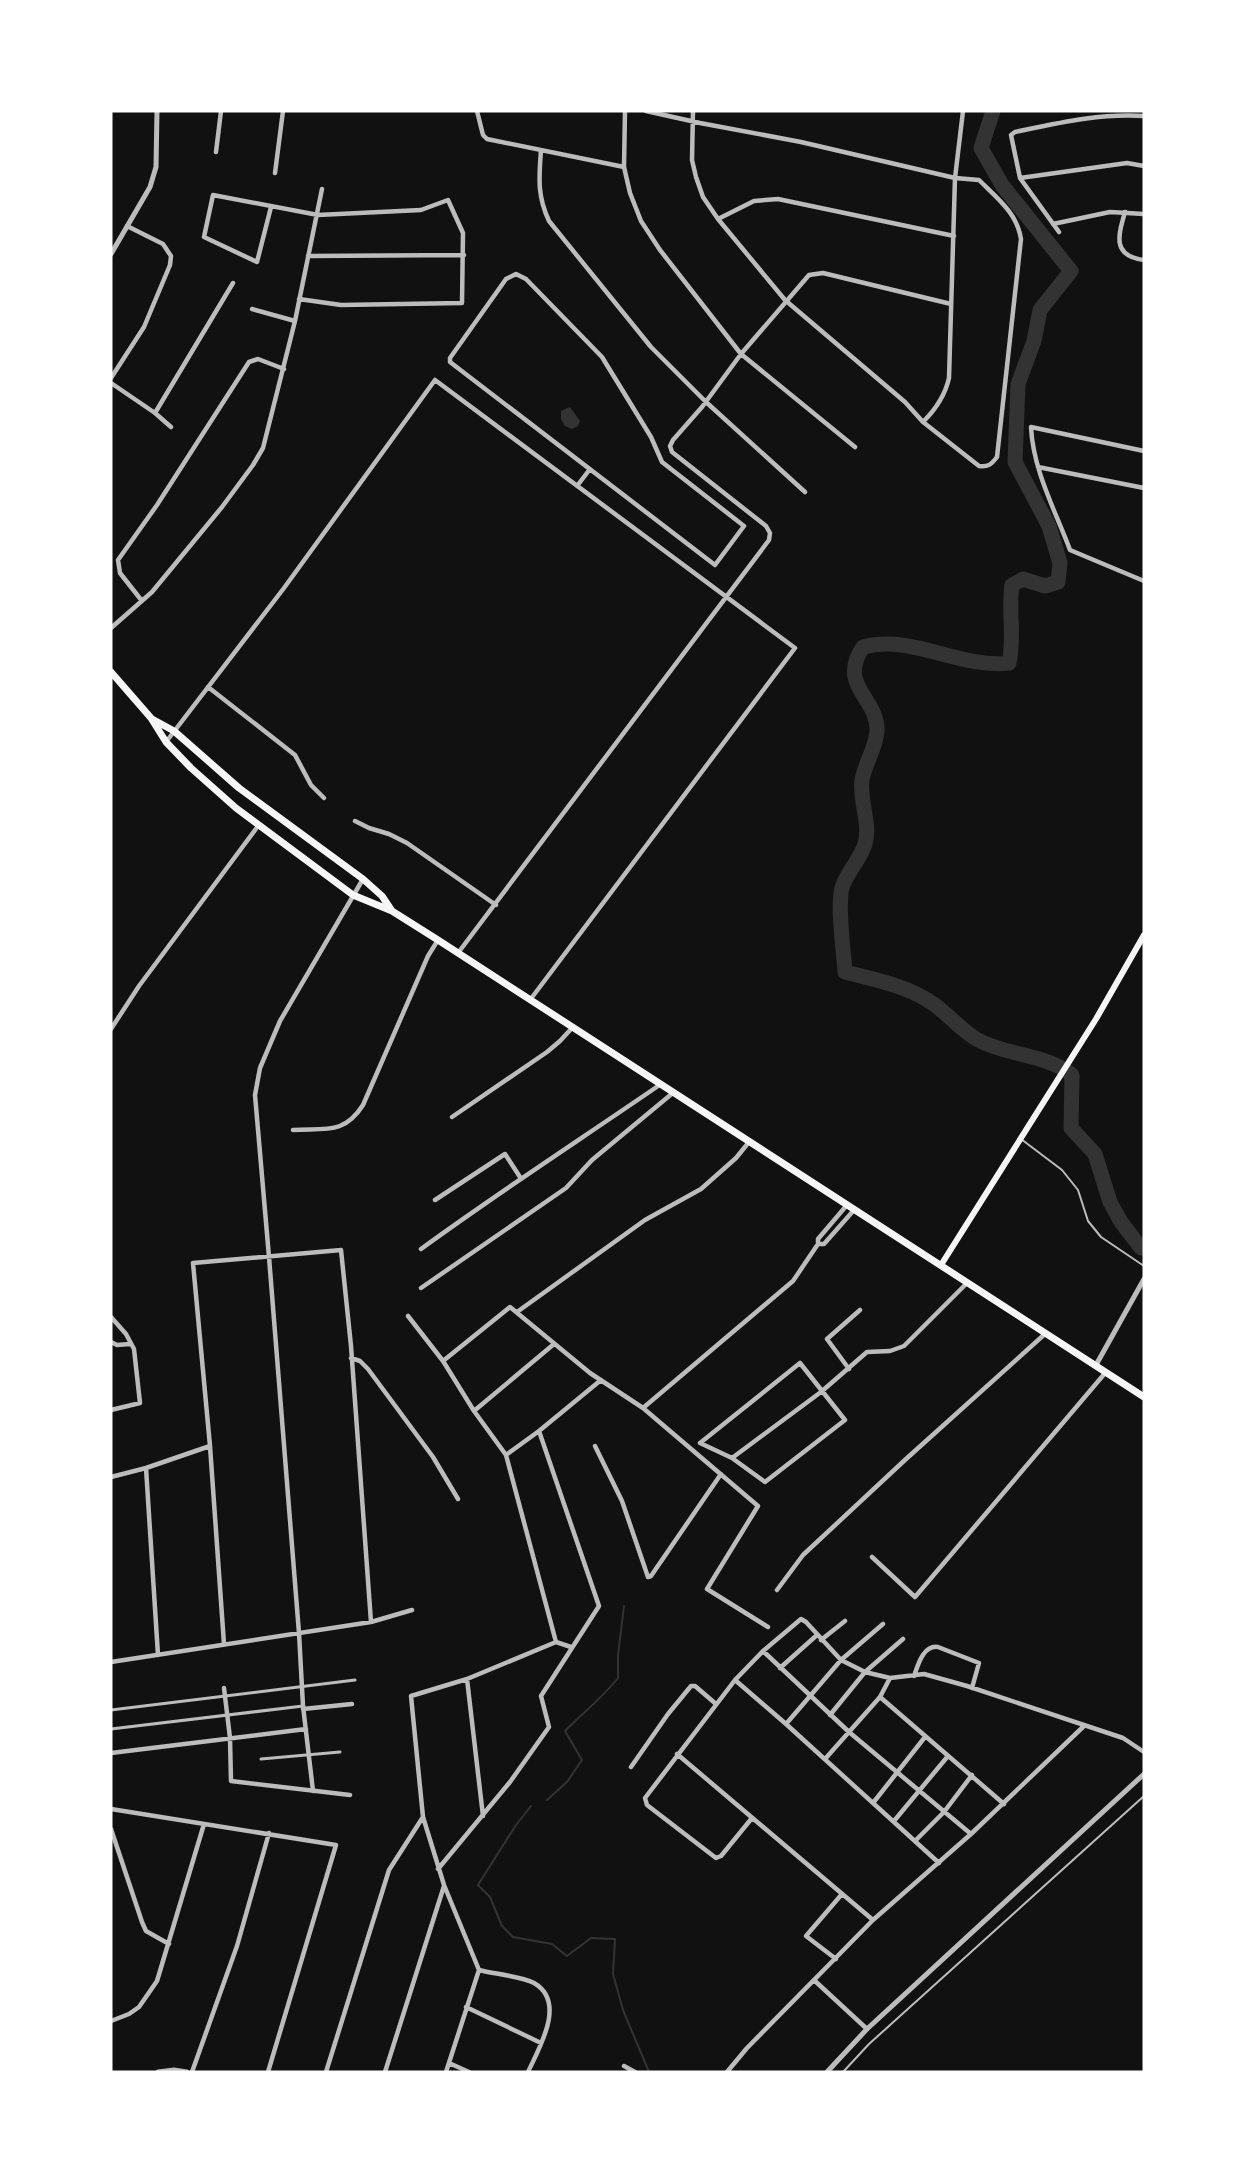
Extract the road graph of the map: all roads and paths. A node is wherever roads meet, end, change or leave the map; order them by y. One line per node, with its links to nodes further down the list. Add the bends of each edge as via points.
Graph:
1 (157, 111): 25 (street, via 156,166 150,187)
2 (221, 111): 12 (street)
3 (283, 111): 15 (street)
4 (477, 111): 11 (street, via 487,139)
5 (625, 111): 14 (street)
6 (646, 111): 10 (street)
7 (693, 111): 10 (street)
8 (963, 111): 16 (street)
9 (1144, 116): 17 (street, via 1078,118 1015,132 1011,135)
10 (692, 122): 16 (street, via 801,142); 23 (street, via 696,177 703,197)
11 (541, 150): 14 (street); 42 (street, via 538,189 549,221 651,346)
12 (216, 152)
13 (1144, 166): 17 (street, via 1127,163)
14 (624, 167): 38 (street, via 641,221)
15 (275, 173)
16 (955, 178): 27 (street); 44 (street, via 979,180 1012,214 1021,240 997,457 992,464 979,466)
17 (1020, 178): 24 (street)
18 (322, 189): 22 (street)
19 (271, 207): 19 (street, via 213,195 204,237 257,262); 22 (street)
20 (1125, 212): 21 (street); 24 (street); 31 (street, via 1119,233 1121,249 1129,257)
21 (1144, 214)
22 (318, 215): 29 (street, via 421,210 448,200 463,232); 30 (street)
23 (718, 219): 27 (street, via 754,201 778,199); 34 (street)
24 (1053, 224): 26 (street)
25 (127, 226): 28 (street); 40 (street, via 163,244 171,256 144,327)
26 (1059, 232)
27 (954, 236): 35 (street)
28 (111, 254)
29 (464, 255): 30 (street); 33 (street, via 462,303 341,305)
30 (308, 256): 33 (street)
31 (1144, 260)
32 (233, 283): 43 (street)
33 (300, 299): 37 (street)
34 (785, 300): 35 (street, via 809,275 816,273); 38 (street); 44 (street, via 905,402)
35 (951, 304): 44 (street, via 946,391)
36 (252, 309): 37 (street)
37 (295, 321): 39 (street)
38 (741, 354): 42 (street); 46 (street)
39 (284, 369): 55 (street, via 269,432 253,465); 55 (street, via 258,359 249,362 118,560 120,573)
40 (111, 378)
41 (111, 384): 43 (street)
42 (706, 402): 52 (street); 54 (street, via 673,440 672,452 770,533 769,540)
43 (155, 413): 45 (street)
44 (923, 422)
45 (171, 427)
46 (855, 447)
47 (1144, 451): 48 (street, via 1031,427)
48 (1038, 467): 51 (street); 53 (street, via 1070,550)
49 (590, 469): 49 (street, via 715,566 744,526 662,462 651,436 602,357 526,279 516,274 506,279 450,362); 50 (street)
50 (578, 486): 54 (street); 58 (street, via 435,380)
51 (1144, 488)
52 (805, 492)
53 (1144, 581)
54 (727, 597): 67 (street); 72 (street, via 795,648)
55 (142, 601): 56 (street)
56 (111, 628)
57 (111, 672): 59 (highway)
58 (208, 687): 60 (street); 62 (street, via 295,755 311,785)
59 (151, 718): 60 (highway); 61 (highway)
60 (174, 731): 61 (street); 65 (highway, via 238,788)
61 (166, 742): 64 (highway, via 203,780)
62 (324, 798)
63 (354, 821): 67 (street, via 407,843)
64 (258, 826): 66 (highway); 74 (street)
65 (363, 879): 66 (street); 68 (highway)
66 (353, 895): 68 (highway); 88 (street, via 280,1021 260,1068 255,1105)
67 (496, 905): 71 (street)
68 (392, 911): 70 (highway)
69 (1144, 935): 79 (main road)
70 (438, 940): 71 (highway); 78 (street, via 356,1116 336,1128)
71 (458, 953): 72 (highway)
72 (530, 1000): 73 (highway)
73 (572, 1028): 75 (highway); 77 (street, via 555,1046)
74 (111, 1029)
75 (661, 1084): 76 (highway); 81 (street)
76 (674, 1092): 80 (highway); 93 (street, via 592,1160 566,1188)
77 (452, 1117)
78 (293, 1130)
79 (1021, 1139): 89 (main road); 90 (lane, via 1067,1176 1078,1190 1088,1221 1101,1237)
80 (749, 1142): 83 (highway); 95 (street, via 700,1189 645,1220)
81 (520, 1177): 82 (street, via 505,1154); 87 (street)
82 (435, 1200)
83 (851, 1207): 84 (street); 85 (street); 89 (highway)
84 (837, 1218): 85 (street); 86 (street)
85 (842, 1222): 86 (street, via 824,1244)
86 (818, 1244): 112 (street, via 793,1281)
87 (421, 1249)
88 (269, 1257): 102 (street, via 341,1251); 116 (street, via 193,1263); 131 (street)
89 (941, 1265): 92 (highway)
90 (1144, 1266)
91 (1144, 1279): 104 (street)
92 (967, 1283): 98 (highway); 105 (street, via 904,1346 867,1352)
93 (421, 1288)
94 (860, 1310): 105 (street, via 827,1339)
95 (517, 1312): 101 (street); 103 (street, via 510,1307)
96 (408, 1316): 103 (street)
97 (111, 1317): 100 (street)
98 (1046, 1334): 104 (highway); 125 (street, via 803,1556)
99 (111, 1342): 100 (street)
100 (130, 1344): 110 (street, via 134,1349)
101 (554, 1344): 107 (street); 114 (street)
102 (351, 1358): 123 (street, via 368,1369 433,1457); 128 (street)
103 (443, 1361): 114 (street)
104 (1096, 1365): 106 (highway)
105 (849, 1369): 108 (street)
106 (1106, 1372): 109 (highway); 124 (street, via 915,1597)
107 (601, 1380): 112 (street); 115 (street)
108 (821, 1392): 119 (street); 119 (street, via 845,1420 765,1482); 119 (street, via 800,1363 700,1443)
109 (1144, 1397)
110 (140, 1402): 111 (street); 113 (street)
111 (146, 1405)
112 (643, 1408): 121 (street)
113 (111, 1410)
114 (474, 1411): 118 (street)
115 (539, 1431): 118 (street); 137 (street, via 599,1606)
116 (210, 1446): 120 (street); 136 (street)
117 (595, 1446): 121 (street, via 622,1501 648,1577)
118 (506, 1455): 135 (street)
119 (732, 1458)
120 (146, 1468): 122 (street); 139 (street)
121 (721, 1474): 130 (street, via 758,1506 707,1589)
122 (111, 1478)
123 (458, 1499)
124 (872, 1557)
125 (777, 1590)
126 (412, 1610): 128 (street)
127 (845, 1621): 134 (street)
128 (371, 1622): 131 (street)
129 (883, 1623): 140 (street)
130 (768, 1627)
131 (299, 1633): 136 (street); 149 (street)
132 (817, 1635): 134 (street); 138 (street, via 801,1620); 142 (street)
133 (903, 1639): 143 (street)
134 (821, 1640): 140 (street)
135 (556, 1642): 137 (street); 146 (street)
136 (224, 1644): 139 (street)
137 (571, 1647): 188 (street, via 541,1696 549,1726)
138 (762, 1651): 142 (street); 148 (street)
139 (158, 1655): 141 (street)
140 (841, 1660): 143 (street); 154 (street)
141 (111, 1662)
142 (780, 1668): 154 (street)
143 (865, 1672): 145 (street); 159 (street)
144 (914, 1676): 145 (street); 151 (street, via 924,1674); 151 (street, via 927,1649 938,1647 979,1663)
145 (890, 1678): 153 (street)
146 (467, 1679): 188 (street); 189 (street, via 411,1696)
147 (354, 1680): 149 (street)
148 (735, 1680): 156 (street); 161 (street)
149 (302, 1686): 152 (street); 157 (street)
150 (224, 1688): 152 (street)
151 (972, 1688): 162 (street)
152 (225, 1696): 158 (street); 160 (street)
153 (880, 1696): 165 (street); 166 (street)
154 (810, 1697): 159 (street); 161 (street)
155 (352, 1704): 157 (street)
156 (716, 1704): 172 (street); 176 (street, via 691,1686)
157 (303, 1708): 160 (street); 164 (street)
158 (111, 1710)
159 (830, 1715): 165 (street)
160 (228, 1716): 163 (street); 167 (street)
161 (786, 1724): 175 (street)
162 (1084, 1726): 169 (street, via 1123,1738); 185 (street)
163 (111, 1729)
164 (306, 1729): 167 (street); 171 (street)
165 (849, 1732): 175 (street); 177 (street)
166 (925, 1737): 173 (street); 177 (street)
167 (230, 1738): 170 (street); 180 (street, via 231,1781)
168 (340, 1752): 171 (street)
169 (1144, 1752)
170 (111, 1754)
171 (310, 1755): 174 (street); 180 (street)
172 (676, 1755): 190 (street); 190 (street, via 646,1795 647,1805 716,1858)
173 (948, 1756): 179 (street); 181 (street)
174 (261, 1759)
175 (825, 1759): 184 (street)
176 (631, 1767)
177 (897, 1774): 181 (street); 184 (street)
178 (1144, 1774): 209 (street)
179 (972, 1775): 185 (street); 187 (street)
180 (313, 1791): 182 (street)
181 (919, 1792): 187 (street); 191 (street)
182 (350, 1796)
183 (1144, 1796): 225 (lane)
184 (873, 1803): 191 (street)
185 (1004, 1804): 195 (street)
186 (111, 1809): 192 (street)
187 (944, 1812): 195 (street); 196 (street)
188 (483, 1816): 198 (street)
189 (423, 1817): 198 (street); 217 (street, via 389,1870)
190 (753, 1818): 200 (street)
191 (894, 1821): 196 (street)
192 (204, 1824): 194 (street); 202 (street)
193 (111, 1829): 202 (street, via 146,1931)
194 (269, 1833): 215 (street, via 237,1946); 216 (street, via 336,1845)
195 (971, 1834): 197 (street)
196 (915, 1841): 197 (street)
197 (939, 1863): 201 (street)
198 (438, 1869): 199 (street)
199 (444, 1885): 204 (street); 218 (street)
200 (843, 1894): 201 (street); 203 (street, via 806,1936)
201 (873, 1920): 203 (street)
202 (169, 1944): 208 (street, via 148,1996 129,2014)
203 (836, 1959): 205 (street)
204 (479, 1970): 206 (street); 210 (street, via 534,1983 543,1992 551,2016)
205 (815, 1981): 209 (street); 223 (street)
206 (466, 2007): 210 (street); 211 (street)
207 (111, 2013): 208 (street)
208 (112, 2020)
209 (867, 2029): 224 (street)
210 (541, 2043): 221 (street)
211 (449, 2063): 219 (street); 220 (street)
212 (624, 2066): 222 (street)
213 (158, 2072): 214 (street)
214 (187, 2072)
215 (192, 2072)
216 (268, 2072)
217 (326, 2072)
218 (385, 2072)
219 (446, 2072)
220 (469, 2072)
221 (528, 2072)
222 (635, 2072)
223 (727, 2072)
224 (827, 2072)
225 (843, 2072)

